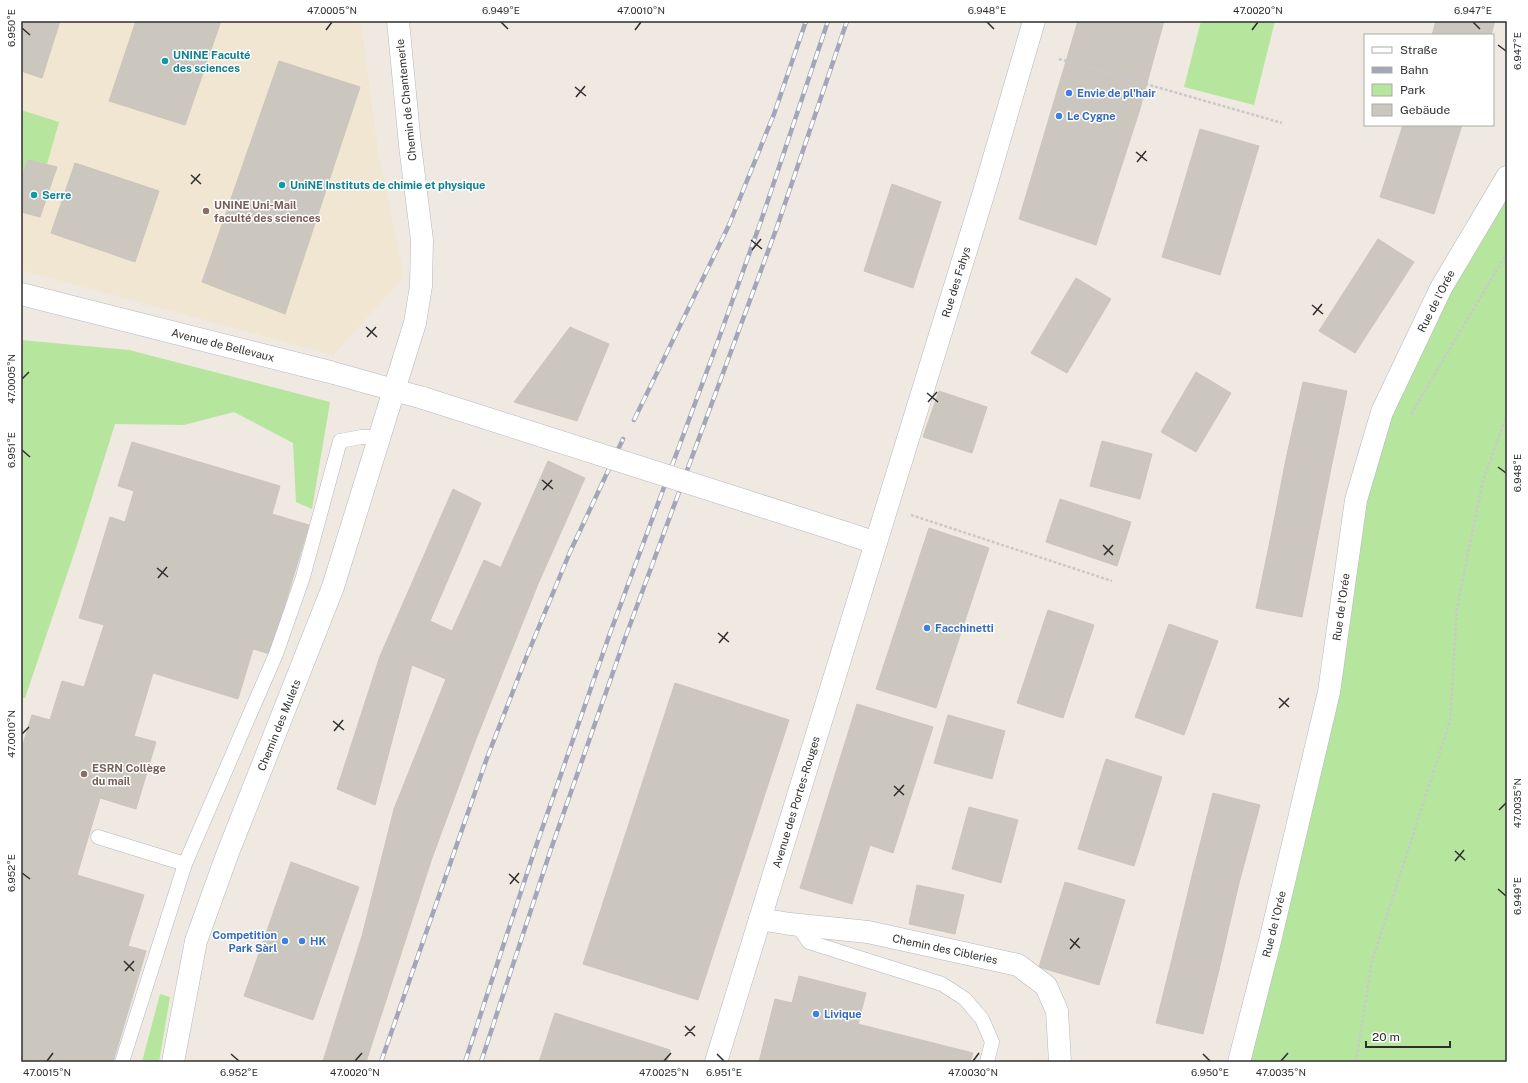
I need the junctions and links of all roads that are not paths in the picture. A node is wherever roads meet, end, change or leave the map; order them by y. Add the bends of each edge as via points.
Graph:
1 (398, 21) edge
2 (1034, 21) edge
3 (1507, 177) edge
4 (21, 294) edge
5 (394, 390) junction
6 (380, 437) junction
7 (876, 543) junction
8 (98, 837) dead end
9 (185, 864) junction
10 (760, 919) junction
11 (797, 925) junction
12 (122, 1062) edge
13 (173, 1062) edge
14 (716, 1062) edge
15 (987, 1062) edge
16 (1060, 1062) edge
17 (1239, 1062) edge

1 - 5 street, Chemin de Chantemerle via 422,240 421,286 415,323
2 - 7 street, Rue des Fahys
3 - 17 street, Rue de l'Orée via 1441,288 1382,412 1356,500 1329,692
4 - 5 street, Avenue de Bellevaux
5 - 6 street, Chemin des Mulets
5 - 7 street, Avenue de Bellevaux, bridge
6 - 9 lane via 340,441 303,577 276,654
6 - 13 street, Chemin des Mulets via 333,587 227,855 196,941
7 - 10 street, Avenue des Portes-Rouges
8 - 9 lane
9 - 12 lane
10 - 11 street, Chemin des Cibleries
10 - 14 street, Avenue des Portes-Rouges
11 - 15 lane via 809,942 942,984 964,999 982,1019 992,1042
11 - 16 street, Chemin des Cibleries via 868,932 1018,964 1046,986 1057,1011

